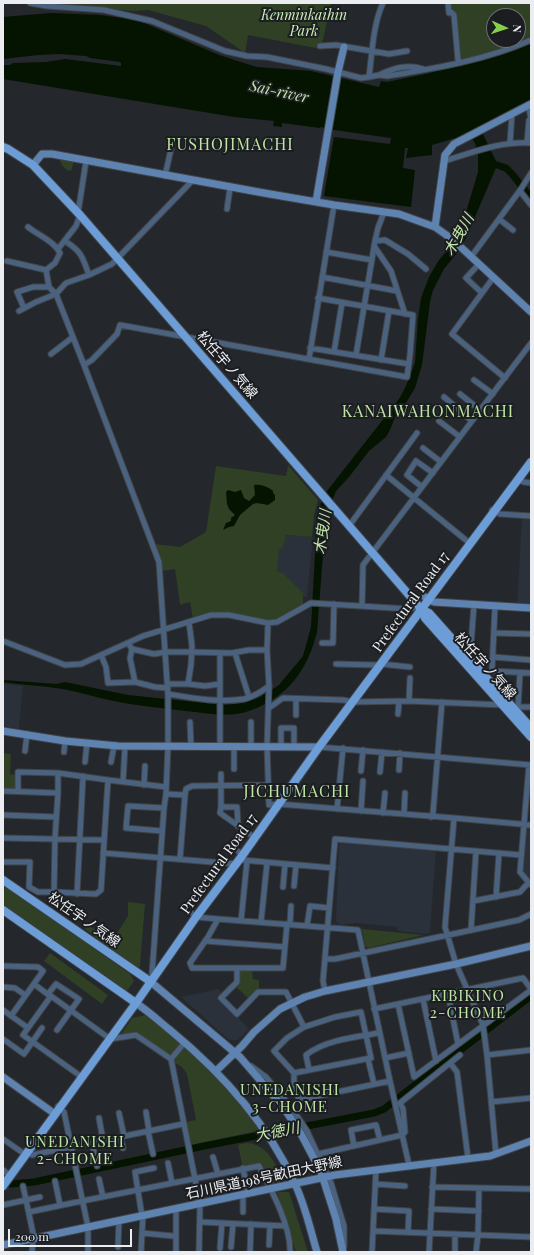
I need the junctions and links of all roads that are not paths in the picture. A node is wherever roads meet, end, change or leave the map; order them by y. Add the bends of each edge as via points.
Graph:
1 (30, 3) edge
2 (383, 3) edge
3 (448, 3) edge
4 (531, 40) edge
5 (320, 46) dead end
6 (344, 47) junction
7 (407, 51) dead end
8 (372, 52) junction
9 (460, 62) junction
10 (338, 74) junction
11 (369, 77) junction
12 (529, 105) edge
13 (512, 114) junction
14 (510, 143) junction
15 (529, 143) edge
16 (3, 147) edge
17 (170, 149) dead end
18 (86, 161) junction
19 (445, 161) junction
20 (33, 165) junction
21 (531, 173) edge
22 (165, 176) junction
23 (192, 181) junction
24 (230, 188) junction
25 (522, 188) junction
26 (316, 202) junction
27 (334, 205) junction
28 (531, 205) edge
29 (227, 209) dead end
30 (384, 212) junction
31 (79, 214) junction
32 (499, 219) junction
33 (435, 227) junction
34 (28, 228) dead end
35 (513, 230) dead end
36 (64, 241) junction
37 (375, 243) junction
38 (58, 249) junction
39 (326, 252) junction
40 (471, 257) junction
41 (117, 258) junction
42 (372, 260) junction
43 (7, 261) dead end
44 (478, 264) junction
45 (426, 269) dead end
46 (46, 270) junction
47 (89, 275) junction
48 (322, 277) junction
49 (494, 278) junction
50 (368, 285) junction
51 (49, 287) junction
52 (398, 291) junction
53 (482, 293) junction
54 (56, 294) junction
55 (318, 298) junction
56 (342, 303) junction
57 (365, 307) junction
58 (24, 308) junction
59 (19, 311) dead end
60 (389, 311) junction
61 (531, 312) edge
62 (405, 314) junction
63 (73, 337) junction
64 (185, 337) junction
65 (531, 343) edge
66 (310, 348) junction
67 (334, 352) junction
68 (51, 354) dead end
69 (356, 355) junction
70 (308, 359) junction
71 (381, 360) junction
72 (84, 364) junction
73 (409, 364) junction
74 (505, 378) junction
75 (474, 380) dead end
76 (460, 394) dead end
77 (493, 394) junction
78 (444, 397) dead end
79 (480, 410) junction
80 (439, 421) dead end
81 (472, 421) junction
82 (417, 433) dead end
83 (460, 437) junction
84 (423, 448) dead end
85 (531, 456) edge
86 (441, 462) junction
87 (531, 462) edge
88 (433, 473) junction
89 (386, 475) junction
90 (516, 479) junction
91 (531, 483) edge
92 (422, 486) junction
93 (414, 498) junction
94 (493, 510) junction
95 (531, 516) edge
96 (349, 526) junction
97 (467, 541) junction
98 (373, 553) junction
99 (427, 599) junction
100 (334, 604) junction
101 (474, 604) junction
102 (362, 606) junction
103 (495, 606) junction
104 (420, 608) junction
105 (531, 608) edge
106 (189, 622) junction
107 (268, 623) junction
108 (164, 629) junction
109 (494, 633) junction
110 (531, 634) edge
111 (3, 641) edge
112 (128, 642) junction
113 (322, 644) dead end
114 (132, 649) junction
115 (267, 650) junction
116 (166, 652) junction
117 (192, 652) junction
118 (220, 653) junction
119 (235, 653) junction
120 (101, 655) junction
121 (493, 657) junction
122 (531, 660) edge
123 (468, 661) junction
124 (336, 664) dead end
125 (378, 665) junction
126 (410, 666) dead end
127 (520, 673) junction
128 (531, 673) edge
129 (410, 678) dead end
130 (136, 682) junction
131 (188, 684) junction
132 (220, 684) junction
133 (167, 686) junction
134 (269, 686) junction
135 (168, 695) junction
136 (249, 697) junction
137 (296, 699) junction
138 (220, 700) junction
139 (351, 701) junction
140 (399, 701) junction
141 (408, 701) junction
142 (442, 702) junction
143 (503, 705) junction
144 (516, 707) junction
145 (531, 707) edge
146 (269, 708) junction
147 (398, 714) dead end
148 (296, 715) dead end
149 (190, 722) dead end
150 (251, 722) dead end
151 (531, 728) edge
152 (3, 730) edge
153 (27, 734) junction
154 (531, 737) edge
155 (66, 741) junction
156 (87, 743) junction
157 (114, 746) junction
158 (125, 746) junction
159 (168, 746) junction
160 (191, 746) junction
161 (220, 746) junction
162 (234, 746) junction
163 (252, 746) junction
164 (267, 746) junction
165 (282, 746) junction
166 (294, 746) junction
167 (317, 746) junction
168 (343, 748) junction
169 (363, 750) junction
170 (25, 751) dead end
171 (64, 752) dead end
172 (382, 752) junction
173 (400, 753) junction
174 (437, 756) junction
175 (85, 762) dead end
176 (111, 762) dead end
177 (530, 765) edge
178 (145, 766) dead end
179 (234, 770) dead end
180 (399, 770) dead end
181 (361, 771) dead end
182 (380, 772) dead end
183 (58, 773) junction
184 (221, 774) dead end
185 (83, 776) junction
186 (108, 780) junction
187 (123, 782) junction
188 (363, 782) dead end
189 (144, 785) junction
190 (220, 785) junction
191 (268, 785) junction
192 (166, 787) junction
193 (3, 791) edge
194 (18, 791) junction
195 (58, 792) junction
196 (385, 793) dead end
197 (405, 793) dead end
198 (166, 794) junction
199 (185, 795) junction
200 (276, 804) junction
201 (221, 807) junction
202 (164, 808) junction
203 (337, 809) junction
204 (361, 811) junction
205 (383, 813) junction
206 (404, 814) junction
207 (3, 815) edge
208 (56, 817) junction
209 (431, 817) junction
210 (454, 818) junction
211 (523, 824) junction
212 (531, 825) edge
213 (238, 826) junction
214 (162, 831) junction
215 (252, 835) junction
216 (3, 838) edge
217 (55, 838) junction
218 (79, 839) junction
219 (104, 840) junction
220 (451, 849) junction
221 (476, 851) junction
222 (103, 853) junction
223 (499, 853) junction
224 (521, 855) junction
225 (243, 856) junction
226 (160, 857) junction
227 (180, 859) junction
228 (3, 862) edge
229 (267, 863) junction
230 (233, 864) junction
231 (285, 864) junction
232 (296, 865) junction
233 (333, 868) junction
234 (3, 880) edge
235 (530, 883) edge
236 (294, 886) dead end
237 (283, 887) dead end
238 (54, 892) junction
239 (77, 894) junction
240 (496, 896) junction
241 (473, 901) junction
242 (291, 906) dead end
243 (330, 908) junction
244 (3, 910) edge
245 (531, 914) edge
246 (194, 916) junction
247 (218, 919) junction
248 (241, 921) junction
249 (261, 922) junction
250 (288, 924) junction
251 (307, 926) junction
252 (328, 927) junction
253 (471, 930) junction
254 (446, 935) junction
255 (205, 940) junction
256 (531, 946) edge
257 (285, 947) junction
258 (363, 952) junction
259 (325, 958) junction
260 (456, 964) junction
261 (3, 966) edge
262 (237, 968) junction
263 (150, 978) junction
264 (369, 982) junction
265 (34, 984) junction
266 (3, 987) edge
267 (468, 989) junction
268 (531, 989) edge
269 (325, 991) junction
270 (448, 994) junction
271 (25, 995) junction
272 (49, 995) junction
273 (423, 999) junction
274 (134, 1002) junction
275 (292, 1003) junction
276 (398, 1004) junction
277 (374, 1009) junction
278 (3, 1010) edge
279 (71, 1011) junction
280 (11, 1016) junction
281 (484, 1026) junction
282 (304, 1027) junction
283 (28, 1028) junction
284 (42, 1028) dead end
285 (57, 1030) dead end
286 (379, 1033) junction
287 (367, 1035) junction
288 (108, 1038) junction
289 (3, 1039) edge
290 (32, 1042) junction
291 (185, 1042) junction
292 (458, 1044) junction
293 (531, 1050) edge
294 (235, 1052) junction
295 (409, 1052) junction
296 (460, 1055) dead end
297 (486, 1055) junction
298 (385, 1058) junction
299 (171, 1059) junction
300 (368, 1059) junction
301 (436, 1061) junction
302 (450, 1063) junction
303 (247, 1064) junction
304 (309, 1070) junction
305 (216, 1071) junction
306 (294, 1073) junction
307 (79, 1075) junction
308 (3, 1077) edge
309 (390, 1082) junction
310 (374, 1084) junction
311 (531, 1098) edge
312 (299, 1100) junction
313 (491, 1102) junction
314 (291, 1107) junction
315 (56, 1110) junction
316 (146, 1112) dead end
317 (119, 1113) dead end
318 (99, 1118) dead end
319 (183, 1124) junction
320 (298, 1124) junction
321 (149, 1131) junction
322 (304, 1132) junction
323 (402, 1135) junction
324 (122, 1136) junction
325 (3, 1139) edge
326 (103, 1140) junction
327 (380, 1140) junction
328 (531, 1142) edge
329 (92, 1143) junction
330 (354, 1146) junction
331 (71, 1147) junction
332 (122, 1148) dead end
333 (25, 1152) junction
334 (153, 1154) dead end
335 (318, 1154) junction
336 (496, 1154) junction
337 (213, 1157) dead end
338 (468, 1158) junction
339 (434, 1162) junction
340 (168, 1163) dead end
341 (409, 1165) junction
342 (97, 1166) dead end
343 (154, 1168) dead end
344 (243, 1168) junction
345 (376, 1170) junction
346 (218, 1174) junction
347 (5, 1175) edge
348 (326, 1177) junction
349 (99, 1179) dead end
350 (194, 1179) junction
351 (55, 1181) dead end
352 (172, 1183) junction
353 (295, 1184) junction
354 (375, 1184) junction
355 (3, 1186) edge
356 (23, 1186) dead end
357 (405, 1186) dead end
358 (432, 1187) junction
359 (271, 1188) junction
360 (479, 1188) junction
361 (531, 1189) edge
362 (138, 1190) junction
363 (245, 1194) junction
364 (103, 1196) junction
365 (40, 1197) dead end
366 (26, 1200) junction
367 (82, 1200) junction
368 (200, 1204) junction
369 (3, 1205) edge
370 (60, 1205) junction
371 (176, 1209) junction
372 (374, 1209) junction
373 (431, 1209) junction
374 (479, 1211) junction
375 (29, 1212) junction
376 (243, 1212) dead end
377 (142, 1215) junction
378 (119, 1220) junction
379 (200, 1222) junction
380 (222, 1223) junction
381 (233, 1224) junction
382 (251, 1224) junction
383 (270, 1225) junction
384 (286, 1226) junction
385 (88, 1227) junction
386 (373, 1231) junction
387 (408, 1232) junction
388 (430, 1232) junction
389 (142, 1233) junction
390 (456, 1234) junction
391 (478, 1235) junction
392 (173, 1236) dead end
393 (531, 1237) edge
394 (34, 1238) junction
395 (3, 1245) edge
396 (269, 1245) dead end
397 (118, 1248) dead end
398 (220, 1248) dead end
399 (231, 1248) dead end
400 (32, 1252) edge
401 (88, 1252) edge
402 (141, 1252) edge
403 (176, 1252) edge
404 (200, 1252) edge
405 (250, 1252) edge
406 (290, 1252) edge
407 (316, 1252) edge
408 (344, 1252) edge
409 (372, 1252) edge
410 (429, 1252) edge
411 (455, 1252) edge
412 (476, 1252) edge

1 - 10 street via 104,10 152,20 224,51
2 - 8 street
3 - 9 street via 449,13 452,12 454,15
4 - 9 street
5 - 6 street
6 - 8 street
6 - 10 street
7 - 8 street via 389,54
8 - 11 street
9 - 11 street via 388,76
10 - 11 street
10 - 26 street
12 - 13 street
12 - 15 street
13 - 14 street
13 - 19 street via 454,144 445,155
14 - 15 street
14 - 19 street
16 - 20 main road, 松任宇ノ気線
17 - 22 street
18 - 20 street via 42,154
18 - 22 street
18 - 31 street
19 - 33 street
20 - 31 main road, 松任宇ノ気線
21 - 25 street
22 - 23 street
23 - 24 street
23 - 41 street
24 - 26 street
24 - 29 street
25 - 28 street
25 - 32 street
26 - 27 street
27 - 30 street
27 - 39 street
30 - 33 street via 399,214
30 - 37 street
31 - 36 street via 76,226
31 - 41 main road, 松任宇ノ気線
32 - 35 street
32 - 40 street
33 - 40 street
34 - 38 street
36 - 38 street
36 - 47 street via 81,254
37 - 42 street
37 - 45 street via 385,240
37 - 52 street via 391,271
38 - 46 street via 60,253 55,263
39 - 42 street
39 - 48 street
40 - 44 street
41 - 47 street via 112,264
41 - 64 main road, 松任宇ノ気線
42 - 50 street
43 - 46 street
44 - 49 street
44 - 53 street via 466,278
46 - 51 street
47 - 54 street via 66,283
48 - 50 street
48 - 55 street
49 - 53 street
49 - 61 street
50 - 52 street
50 - 57 street
51 - 54 street
51 - 58 street via 33,287 17,292
52 - 62 street
53 - 74 street via 452,334
54 - 58 street
54 - 63 street
55 - 56 street
55 - 66 street
56 - 57 street
56 - 67 street
57 - 60 street
57 - 69 street
58 - 59 street
60 - 62 street
60 - 71 street
62 - 73 street via 413,315
63 - 68 street
63 - 72 street
64 - 70 street
64 - 72 street via 120,325 117,334 92,360
64 - 96 main road, 松任宇ノ気線
65 - 74 street
66 - 67 street
66 - 70 street
67 - 69 street
69 - 71 street
70 - 73 street via 406,377
71 - 73 street
72 - 108 street via 159,562
74 - 77 street
75 - 77 street
76 - 79 street
77 - 79 street
78 - 81 street
79 - 81 street
80 - 83 street
81 - 83 street
82 - 89 street
83 - 86 street
84 - 86 street
85 - 90 main road, Prefectural Road 17
86 - 88 street
87 - 90 main road, Prefectural Road 17
88 - 92 street
88 - 92 street via 416,461 407,475
89 - 93 street
89 - 96 street
90 - 91 street
90 - 94 main road, Prefectural Road 17
92 - 93 street
93 - 97 street
93 - 98 street
94 - 95 street via 500,514
94 - 97 main road, Prefectural Road 17
94 - 99 main road, Prefectural Road 17
96 - 98 main road, 松任宇ノ気線
97 - 99 main road, Prefectural Road 17
98 - 102 street via 363,565
98 - 104 main road, 松任宇ノ気線
99 - 101 street
99 - 104 main road, Prefectural Road 17
100 - 102 street
100 - 107 street via 311,603 277,622
100 - 113 street via 333,643
101 - 103 street
101 - 123 street
102 - 104 street
103 - 105 street
103 - 109 street
104 - 123 main road, 松任宇ノ気線 via 429,613
104 - 125 main road, Prefectural Road 17
106 - 107 street via 211,615 229,615
106 - 108 street
106 - 117 street
107 - 115 street
108 - 112 street
108 - 116 street
109 - 110 street
109 - 121 street
111 - 120 street via 65,665 81,664
112 - 114 street
112 - 120 street
114 - 116 street via 154,654
114 - 130 street via 130,658
115 - 119 street
115 - 134 street
116 - 117 street
116 - 133 street
117 - 118 street
117 - 131 street
118 - 119 street
118 - 132 street
119 - 136 street
120 - 130 street via 108,683
121 - 122 street
121 - 127 street via 492,671
123 - 143 main road, 松任宇ノ気線
123 - 144 main road, 松任宇ノ気線
124 - 125 street
125 - 126 street
125 - 139 main road, Prefectural Road 17
127 - 128 street
127 - 144 street
129 - 141 street
130 - 133 street via 155,687
131 - 132 street
131 - 133 street
132 - 138 street
133 - 135 street
134 - 136 street
134 - 146 street
135 - 138 street
135 - 159 street
136 - 138 street
137 - 139 street
137 - 146 street via 283,698
137 - 148 street
138 - 161 street
139 - 140 street
139 - 167 main road, Prefectural Road 17
140 - 141 street
140 - 147 street
141 - 142 street
142 - 143 street
142 - 174 street
143 - 144 street
143 - 154 main road, 松任宇ノ気線
144 - 145 street
144 - 151 main road, 松任宇ノ気線
146 - 164 street
149 - 160 street
150 - 163 street
152 - 153 street
153 - 155 street
153 - 170 street
155 - 156 street
155 - 171 street
156 - 157 street
156 - 175 street
157 - 158 street
157 - 176 street
158 - 159 street
158 - 187 street
159 - 160 street
159 - 192 street
160 - 161 street
161 - 162 street
162 - 163 street
162 - 179 street
163 - 164 street
164 - 165 street
164 - 191 street
165 - 166 street
165 - 166 street via 281,728 294,728
166 - 167 street
167 - 168 street
167 - 200 main road, Prefectural Road 17
168 - 169 street
168 - 203 street
169 - 172 street
169 - 181 street
172 - 173 street
172 - 182 street
173 - 174 street
173 - 180 street
174 - 177 street
174 - 209 street
177 - 211 street
178 - 189 street
183 - 185 street
183 - 194 street via 18,772
183 - 195 street
184 - 190 street
185 - 186 street
185 - 218 street
186 - 187 street
186 - 219 street
187 - 189 street
188 - 204 street
189 - 192 street
190 - 191 street
190 - 199 street via 192,786 186,789
190 - 201 street
191 - 200 street via 268,805
192 - 198 street
193 - 194 street
194 - 195 street
195 - 208 street
196 - 205 street
197 - 206 street
198 - 199 street
198 - 202 street
199 - 227 street
200 - 203 street
200 - 215 main road, Prefectural Road 17
200 - 225 main road, Prefectural Road 17
201 - 213 street via 220,813
201 - 213 street via 237,807
202 - 214 street
202 - 214 street via 128,806 126,828
203 - 204 street
204 - 205 street
205 - 206 street
206 - 209 street
207 - 208 street
208 - 217 street
209 - 210 street
210 - 211 street
210 - 220 street
211 - 212 street
211 - 224 street
213 - 215 street
214 - 226 street
215 - 225 main road, Prefectural Road 17
216 - 217 street
217 - 218 street
217 - 238 street
218 - 219 street
218 - 239 street
219 - 222 street
220 - 221 street
220 - 233 street via 335,839
220 - 254 street
221 - 223 street
221 - 241 street
222 - 226 street
222 - 239 street via 101,890 96,894
223 - 224 street
223 - 240 street
224 - 235 street via 520,872
225 - 229 street
225 - 230 main road, Prefectural Road 17
225 - 248 street
226 - 227 street
226 - 263 street
227 - 230 street
228 - 238 street via 30,862 29,887 38,892
229 - 231 street
229 - 249 street
230 - 246 main road, Prefectural Road 17
231 - 232 street
231 - 237 street
232 - 233 street
232 - 236 street
233 - 243 street
234 - 263 main road, 松任宇ノ気線
235 - 240 street via 520,892
238 - 239 street
240 - 241 street
241 - 253 street
242 - 250 street
243 - 251 street via 310,906
243 - 252 street
244 - 274 main road
245 - 253 street via 519,920
246 - 247 street
246 - 263 main road, Prefectural Road 17
247 - 248 street
247 - 255 street
248 - 249 street
249 - 250 street
250 - 251 street
250 - 257 street
251 - 252 street
252 - 258 street via 358,930
252 - 259 street
253 - 254 street
254 - 258 street
254 - 260 street
255 - 257 street
255 - 262 street via 190,963 192,968
256 - 260 street
257 - 262 street via 283,968
258 - 259 street via 335,959
258 - 264 street
259 - 269 street
260 - 264 street
260 - 267 street
261 - 265 street via 38,967 43,971
262 - 275 street via 237,982 221,998 237,1014 258,992 286,992
263 - 274 main road, Prefectural Road 17
263 - 294 street
264 - 269 street
264 - 277 street
265 - 271 street
265 - 272 street
266 - 271 street via 15,988
267 - 268 street via 523,978
267 - 270 street
267 - 281 street
268 - 281 street
269 - 275 street
270 - 273 street
270 - 292 street
271 - 280 street
272 - 279 street
272 - 279 street via 56,984 79,999
272 - 283 street
273 - 276 street
273 - 301 street
274 - 288 main road, Prefectural Road 17
274 - 291 street
275 - 282 street
275 - 294 street via 280,1009
276 - 277 street
276 - 295 street
277 - 286 street
278 - 280 street
279 - 285 street
279 - 288 street
280 - 283 street
281 - 292 street
281 - 297 street
282 - 287 street via 361,1012
282 - 306 street via 287,1038 274,1051
283 - 290 street via 23,1035
284 - 290 street
286 - 287 street
286 - 298 street
287 - 300 street via 371,1058
287 - 304 street via 334,1042 311,1051 306,1055
288 - 299 street via 136,1035
288 - 307 main road, Prefectural Road 17
288 - 315 main road, Prefectural Road 17
289 - 290 street via 24,1054
290 - 307 street
291 - 299 street
291 - 305 street
292 - 301 street
293 - 297 street
294 - 303 street
294 - 305 street
295 - 298 street
295 - 301 street via 414,1077
296 - 302 street
297 - 313 street
298 - 309 street
299 - 319 street
300 - 304 street
300 - 310 street
302 - 323 street via 400,1103 405,1132
302 - 338 street via 457,1072
303 - 314 street via 266,1077
303 - 320 street
304 - 306 street
305 - 353 street via 241,1098 264,1129
306 - 312 street
307 - 315 main road, Prefectural Road 17
308 - 315 street
309 - 310 street
309 - 323 street
310 - 312 street
311 - 313 street
312 - 314 street
313 - 336 street
314 - 320 street
315 - 331 street via 64,1112
315 - 333 main road, Prefectural Road 17
316 - 321 street
317 - 324 street
318 - 326 street
319 - 321 street
319 - 350 street
320 - 322 street
321 - 324 street
321 - 334 street
322 - 335 street
322 - 348 street
323 - 327 street
323 - 341 street
324 - 326 street
324 - 332 street
325 - 333 street
326 - 329 street
327 - 330 street
327 - 330 street via 376,1125 351,1130
328 - 336 street, 石川県道198号畝田大野線
329 - 331 street
329 - 342 street
330 - 335 street
331 - 333 street via 32,1155
331 - 367 street
333 - 347 main road, Prefectural Road 17
333 - 355 main road, Prefectural Road 17
335 - 348 street
336 - 338 street, 石川県道198号畝田大野線
337 - 346 street
338 - 339 street, 石川県道198号畝田大野線
339 - 341 street, 石川県道198号畝田大野線
339 - 358 street
340 - 352 street
341 - 345 street, 石川県道198号畝田大野線
343 - 362 street via 135,1172
344 - 346 street
344 - 359 street via 259,1166
344 - 363 street
345 - 348 street, 石川県道198号畝田大野線
345 - 354 street
346 - 350 street
348 - 353 street, 石川県道198号畝田大野線
348 - 408 street
349 - 364 street
350 - 352 street
350 - 368 street
351 - 370 street
352 - 362 street
353 - 359 street, 石川県道198号畝田大野線
353 - 407 street
354 - 357 street
354 - 372 street
356 - 366 street
358 - 360 street
358 - 373 street
359 - 363 street, 石川県道198号畝田大野線
359 - 384 street
360 - 361 street
360 - 374 street
362 - 364 street
362 - 377 street
363 - 368 street, 石川県道198号畝田大野線
363 - 376 street
364 - 367 street
365 - 366 street
366 - 369 street
366 - 375 street
367 - 370 street
367 - 385 street
368 - 371 street, 石川県道198号畝田大野線
368 - 379 street
370 - 375 street
371 - 377 street, 石川県道198号畝田大野線
371 - 403 street
372 - 386 street
372 - 387 street via 409,1211
373 - 374 street
373 - 388 street
374 - 391 street
375 - 394 street
377 - 378 street, 石川県道198号畝田大野線
377 - 389 street
378 - 385 street, 石川県道198号畝田大野線
378 - 397 street
379 - 380 street
379 - 404 street
380 - 381 street
380 - 398 street
381 - 382 street
381 - 399 street
382 - 383 street
382 - 405 street
383 - 384 street
383 - 396 street
384 - 406 street
385 - 394 street, 石川県道198号畝田大野線
385 - 401 street
386 - 387 street
386 - 409 street
387 - 388 street
388 - 390 street
388 - 410 street
389 - 392 street
389 - 402 street
390 - 391 street
390 - 411 street
391 - 393 street
391 - 412 street
394 - 395 street, 石川県道198号畝田大野線
394 - 400 street

